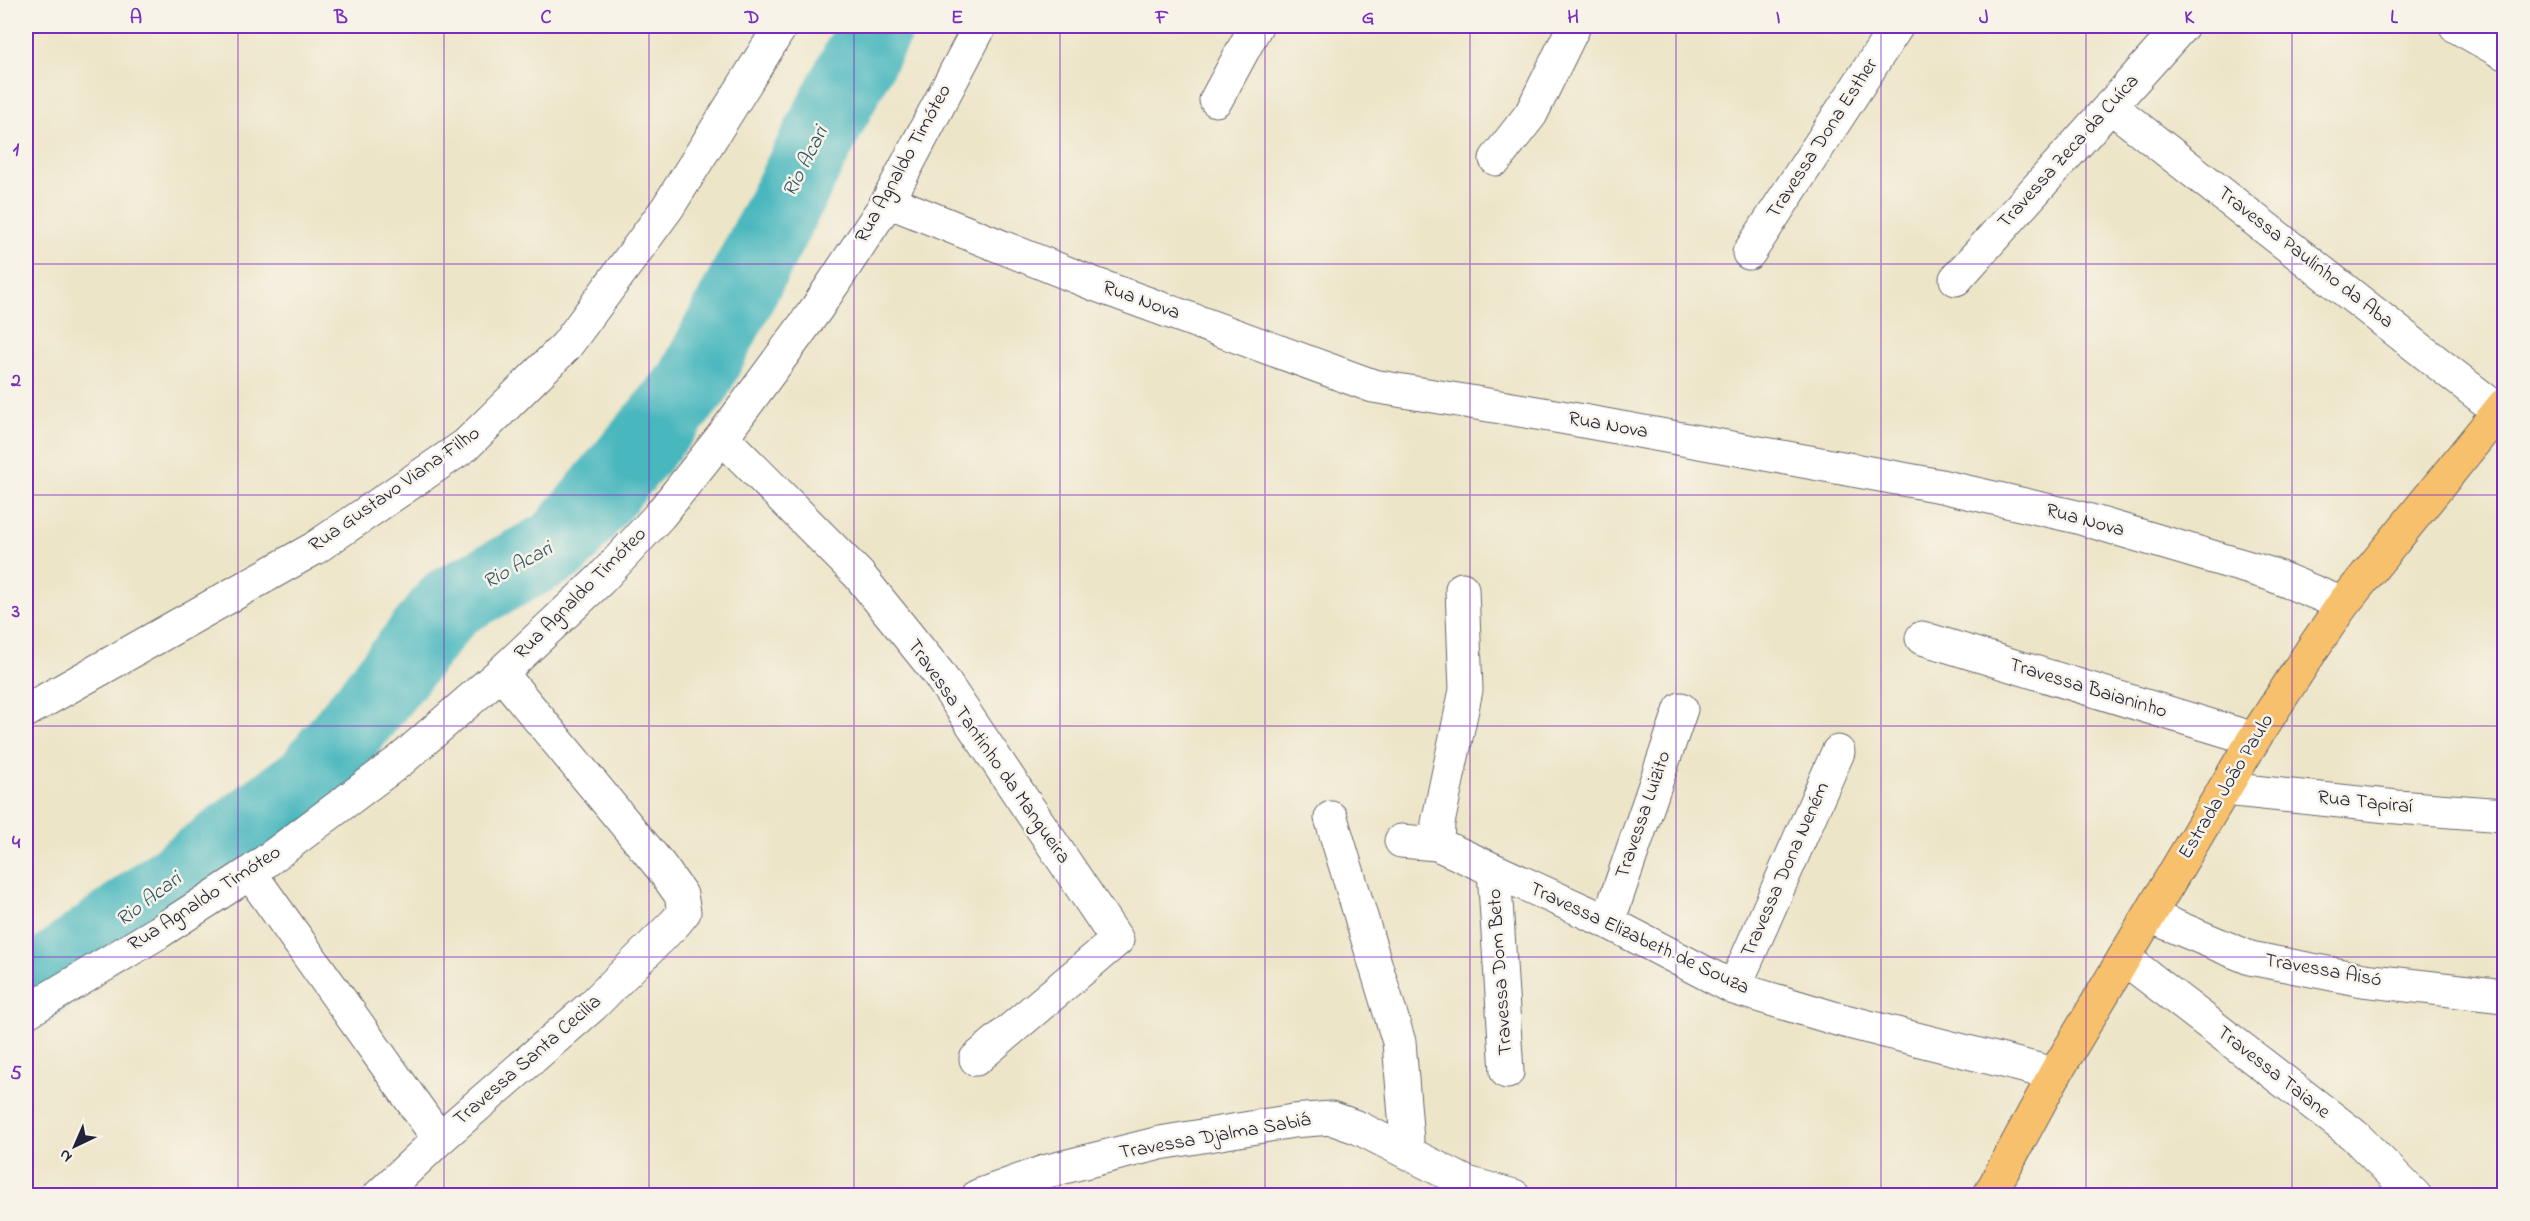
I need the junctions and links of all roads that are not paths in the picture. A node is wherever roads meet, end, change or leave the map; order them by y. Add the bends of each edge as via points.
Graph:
1 (781, 26) edge
2 (980, 26) edge
3 (1256, 26) edge
4 (1574, 26) edge
5 (1897, 26) edge
6 (2181, 26) edge
7 (2456, 26) edge
8 (2505, 53) edge
9 (1216, 100) dead end
10 (2110, 106) junction
11 (1496, 159) dead end
12 (888, 201) junction
13 (1749, 254) dead end
14 (1956, 279) dead end
15 (2502, 408) edge
16 (722, 437) junction
17 (1462, 589) dead end
18 (2343, 604) junction
19 (1922, 638) dead end
20 (501, 673) junction
21 (1681, 708) dead end
22 (26, 711) edge
23 (2254, 740) junction
24 (1838, 752) dead end
25 (2225, 789) junction
26 (2505, 815) edge
27 (1331, 818) dead end
28 (1401, 841) dead end
29 (1437, 844) junction
30 (1494, 871) junction
31 (250, 873) junction
32 (2150, 916) junction
33 (1608, 922) junction
34 (2124, 958) junction
35 (1734, 987) junction
36 (2505, 996) edge
37 (26, 1012) edge
38 (976, 1059) dead end
39 (1507, 1072) dead end
40 (2055, 1074) junction
41 (439, 1139) junction
42 (1408, 1153) junction
43 (379, 1196) edge
44 (978, 1196) edge
45 (1514, 1196) edge
46 (1989, 1196) edge
47 (2415, 1196) edge

1 - 22 street, Rua Gustavo Viana Filho via 668,207 566,346 466,445 315,548
2 - 12 street, Rua Agnaldo Timóteo
3 - 9 street
4 - 11 street via 1531,114
5 - 13 street, Travessa Dona Esther
6 - 10 street, Travessa Zeca da Cuíca
7 - 8 street
10 - 14 street, Travessa Zeca da Cuíca
10 - 15 street, Travessa Paulinho da Aba
12 - 16 street, Rua Agnaldo Timóteo via 817,308
12 - 18 street, Rua Nova via 1094,284 1373,386 1941,486 2077,517 2270,574
15 - 18 main road, Estrada João Paulo
16 - 20 street, Rua Agnaldo Timóteo via 660,515 601,579
16 - 38 street, Travessa Tantinho da Mangueira via 859,576 938,673 1117,940
17 - 29 street via 1467,690 1438,823
18 - 23 main road, Estrada João Paulo
19 - 23 street, Travessa Baianinho
20 - 31 street, Rua Agnaldo Timóteo via 401,760
20 - 41 street, Travessa Santa Cecilia via 681,894 684,912 593,1005
21 - 33 street, Travessa Luizito
23 - 25 main road, Estrada João Paulo
24 - 35 street, Travessa Dona Neném
25 - 26 street, Rua Tapiraí
25 - 32 main road, Estrada João Paulo
27 - 42 street via 1399,1042
28 - 29 street, Travessa Elizabeth de Souza
29 - 30 street, Travessa Elizabeth de Souza
30 - 33 street, Travessa Elizabeth de Souza
30 - 39 street, Travessa Dom Beto
31 - 37 street, Rua Agnaldo Timóteo
31 - 41 street
32 - 34 main road, Estrada João Paulo
32 - 36 street, Travessa Aisó via 2260,960 2363,980
33 - 35 street, Travessa Elizabeth de Souza
34 - 40 main road, Estrada João Paulo
34 - 47 street, Travessa Taiane via 2354,1135
35 - 40 street, Travessa Elizabeth de Souza via 1837,1019
40 - 46 main road, Estrada João Paulo
41 - 43 street, Travessa Santa Cecilia
42 - 44 street, Travessa Djalma Sabiá via 1330,1118 1293,1121 1160,1143 1044,1172
42 - 45 street, Travessa Djalma Sabiá via 1467,1183

